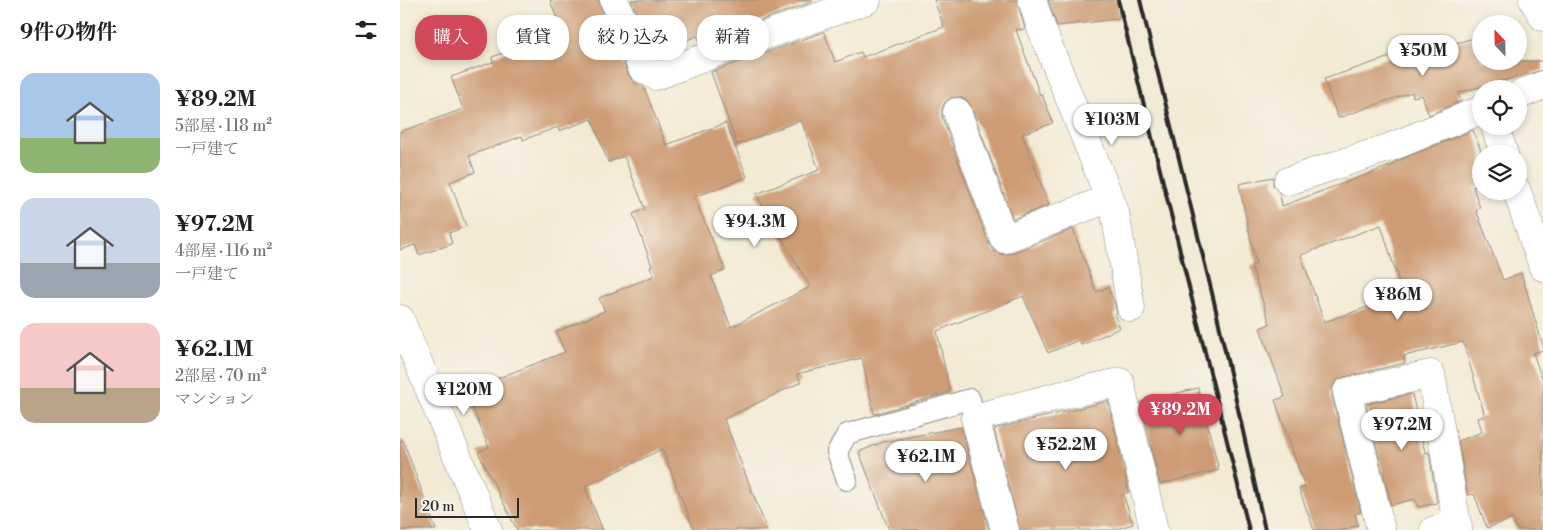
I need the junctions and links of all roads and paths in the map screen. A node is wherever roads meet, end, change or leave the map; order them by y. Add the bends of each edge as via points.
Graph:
1 (614, 0) edge
2 (868, 0) edge
3 (1032, 0) edge
4 (1533, 0) edge
5 (1543, 17) edge
6 (1543, 85) edge
7 (1527, 92) edge
8 (957, 112) dead end
9 (1472, 114) edge
10 (1288, 181) dead end
11 (1110, 198) junction
12 (1520, 200) edge
13 (1543, 267) edge
14 (1131, 308) dead end
15 (400, 319) edge
16 (975, 418) junction
17 (847, 480) dead end
18 (1450, 529) edge
19 (488, 530) edge
20 (1005, 530) edge
21 (1154, 530) edge
22 (1381, 530) edge

1 - 2 street via 642,68 656,76
3 - 11 street
4 - 5 street
6 - 7 street
8 - 11 street via 1004,239
9 - 10 street via 1391,147
11 - 14 street
12 - 13 street
15 - 19 street
16 - 17 lane via 970,399 847,434 837,452
16 - 20 street
16 - 21 street via 1120,382
18 - 22 street via 1431,374 1347,392

